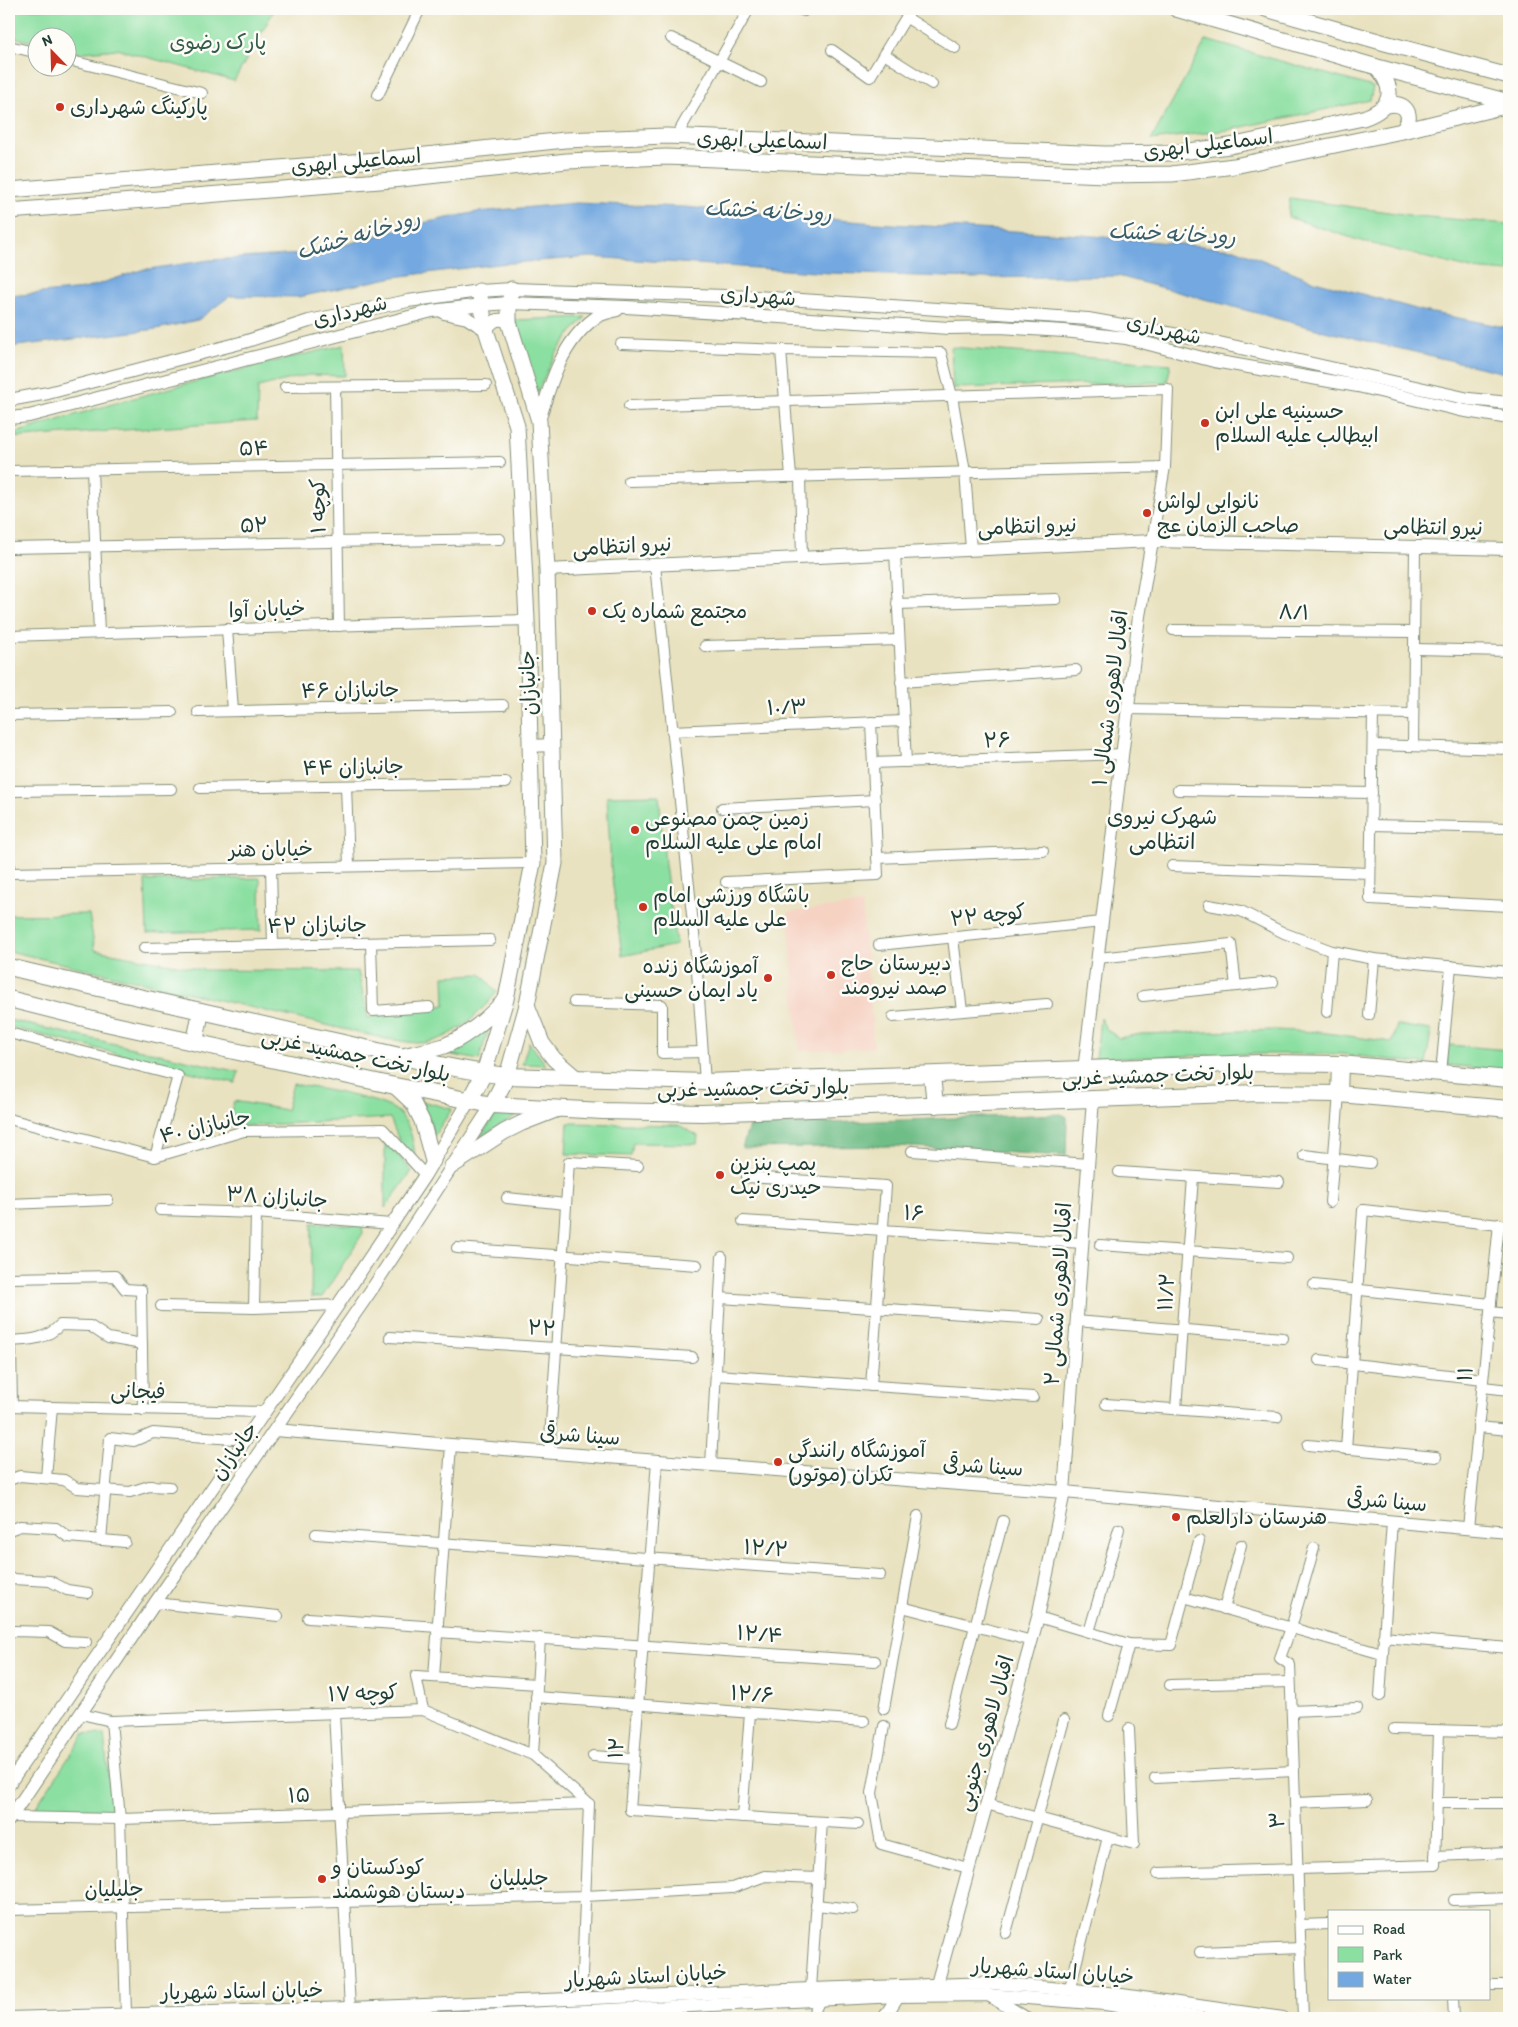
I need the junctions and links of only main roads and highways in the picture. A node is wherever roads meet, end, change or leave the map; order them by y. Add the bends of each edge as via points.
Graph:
1 (1176, 9) edge
2 (1266, 9) edge
3 (1377, 67) junction
4 (1509, 76) edge
5 (1509, 104) edge
6 (1385, 106) junction
7 (1402, 131) junction
8 (389, 159) junction
9 (392, 180) junction
10 (9, 190) edge
11 (9, 211) edge
12 (511, 296) road end
13 (480, 298) road end
14 (9, 967) edge
15 (9, 999) edge
16 (506, 999) junction
17 (527, 1005) junction
18 (201, 1010) junction
19 (195, 1042) junction
20 (403, 1056) junction
21 (1340, 1064) junction
22 (484, 1074) junction
23 (932, 1075) junction
24 (507, 1076) junction
25 (576, 1078) junction
26 (1509, 1079) edge
27 (395, 1086) junction
28 (1339, 1094) junction
29 (469, 1101) junction
30 (492, 1105) junction
31 (935, 1105) junction
32 (558, 1109) junction
33 (1509, 1109) edge
34 (433, 1161) road end
35 (452, 1166) road end

1 - 3 main road
2 - 4 main road
3 - 5 main road
3 - 6 main road via 1387,78 1390,92
5 - 7 main road, اسماعیلی ابهری
6 - 7 main road via 1393,103 1407,110 1408,125
6 - 8 main road, اسماعیلی ابهری via 1363,118 1230,146 1171,153 1105,154 618,137
7 - 9 main road, اسماعیلی ابهری via 1234,166 1172,174 1105,175 666,157 567,161
8 - 9 main road
8 - 10 main road, اسماعیلی ابهری
9 - 11 main road, اسماعیلی ابهری
12 - 17 main road, جانبازان via 509,322 539,421 547,570 555,863
13 - 16 main road, جانبازان via 486,330 517,426 527,620 533,863
14 - 18 main road, بلوار تخت جمشید غربی
15 - 19 main road, بلوار تخت جمشید غربی
16 - 20 main road via 489,1017 445,1046
16 - 22 main road, جانبازان
17 - 24 main road, جانبازان
17 - 25 main road via 542,1043 554,1059
18 - 19 main road
18 - 20 main road, بلوار تخت جمشید غربی
19 - 27 main road, بلوار تخت جمشید غربی
20 - 22 main road, بلوار تخت جمشید غربی
21 - 23 main road, بلوار تخت جمشید غربی via 1261,1063
21 - 26 main road, بلوار تخت جمشید غربی
21 - 28 main road
22 - 24 main road, بلوار تخت جمشید غربی
22 - 29 main road
23 - 25 main road, بلوار تخت جمشید غربی via 704,1082
23 - 31 main road
24 - 25 main road, بلوار تخت جمشید غربی
24 - 30 main road
27 - 29 main road, بلوار تخت جمشید غربی
27 - 34 main road via 413,1103
28 - 31 main road, بلوار تخت جمشید غربی via 1259,1093
28 - 33 main road, بلوار تخت جمشید غربی
29 - 30 main road, بلوار تخت جمشید غربی
30 - 32 main road, بلوار تخت جمشید غربی
31 - 32 main road, بلوار تخت جمشید غربی via 702,1113
32 - 35 main road via 504,1132

